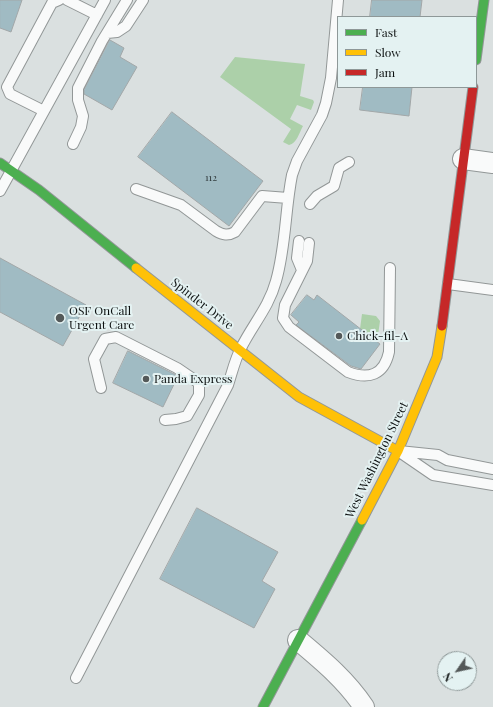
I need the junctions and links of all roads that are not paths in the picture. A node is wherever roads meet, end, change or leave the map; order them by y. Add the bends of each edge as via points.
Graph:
1 (59, 0) edge
2 (67, 0) edge
3 (105, 0) edge
4 (127, 0) edge
5 (143, 0) edge
6 (338, 0) edge
7 (484, 0) edge
8 (97, 15) junction
9 (107, 33) junction
10 (477, 52) edge
11 (4, 86) edge
12 (473, 88) edge
13 (44, 111) junction
14 (73, 144) dead end
15 (463, 159) junction
16 (349, 162) dead end
17 (0, 163) edge
18 (493, 163) edge
19 (11, 170) junction
20 (136, 189) dead end
21 (0, 192) edge
22 (288, 198) junction
23 (310, 204) dead end
24 (304, 242) dead end
25 (390, 268) dead end
26 (448, 284) junction
27 (493, 290) edge
28 (240, 349) junction
29 (101, 388) dead end
30 (165, 420) dead end
31 (398, 451) junction
32 (493, 469) edge
33 (493, 485) edge
34 (298, 640) junction
35 (76, 678) dead end
36 (263, 707) edge
37 (364, 707) edge

1 - 11 lane via 52,3
2 - 8 lane
3 - 8 lane
4 - 9 lane
5 - 9 lane via 126,26 117,32
6 - 22 lane via 331,78 326,103 297,161
7 - 10 street
8 - 13 lane
9 - 14 lane via 78,88 78,100 83,116
11 - 13 lane via 10,94
12 - 15 street, West Washington Street
13 - 19 lane
15 - 18 street
15 - 26 street, West Washington Street
16 - 23 lane via 339,168 334,186 316,196
17 - 19 street, Spinder Drive
19 - 21 lane
19 - 28 street, Spinder Drive
20 - 22 lane via 181,205 222,235 235,232 262,196
22 - 28 lane via 283,247 276,281 260,317
24 - 25 lane via 297,258 302,270 284,305 283,318 289,327 348,372 361,376 374,374 388,358
26 - 27 lane
26 - 31 street, West Washington Street via 437,357
28 - 31 street, Spinder Drive via 300,397
28 - 35 lane via 228,385
29 - 30 lane via 94,359 105,338 116,337 177,368 199,383 199,394 187,416
31 - 32 lane via 438,456
31 - 33 lane via 433,475
31 - 34 street, West Washington Street
34 - 36 street, West Washington Street
34 - 37 street via 327,664 353,691

